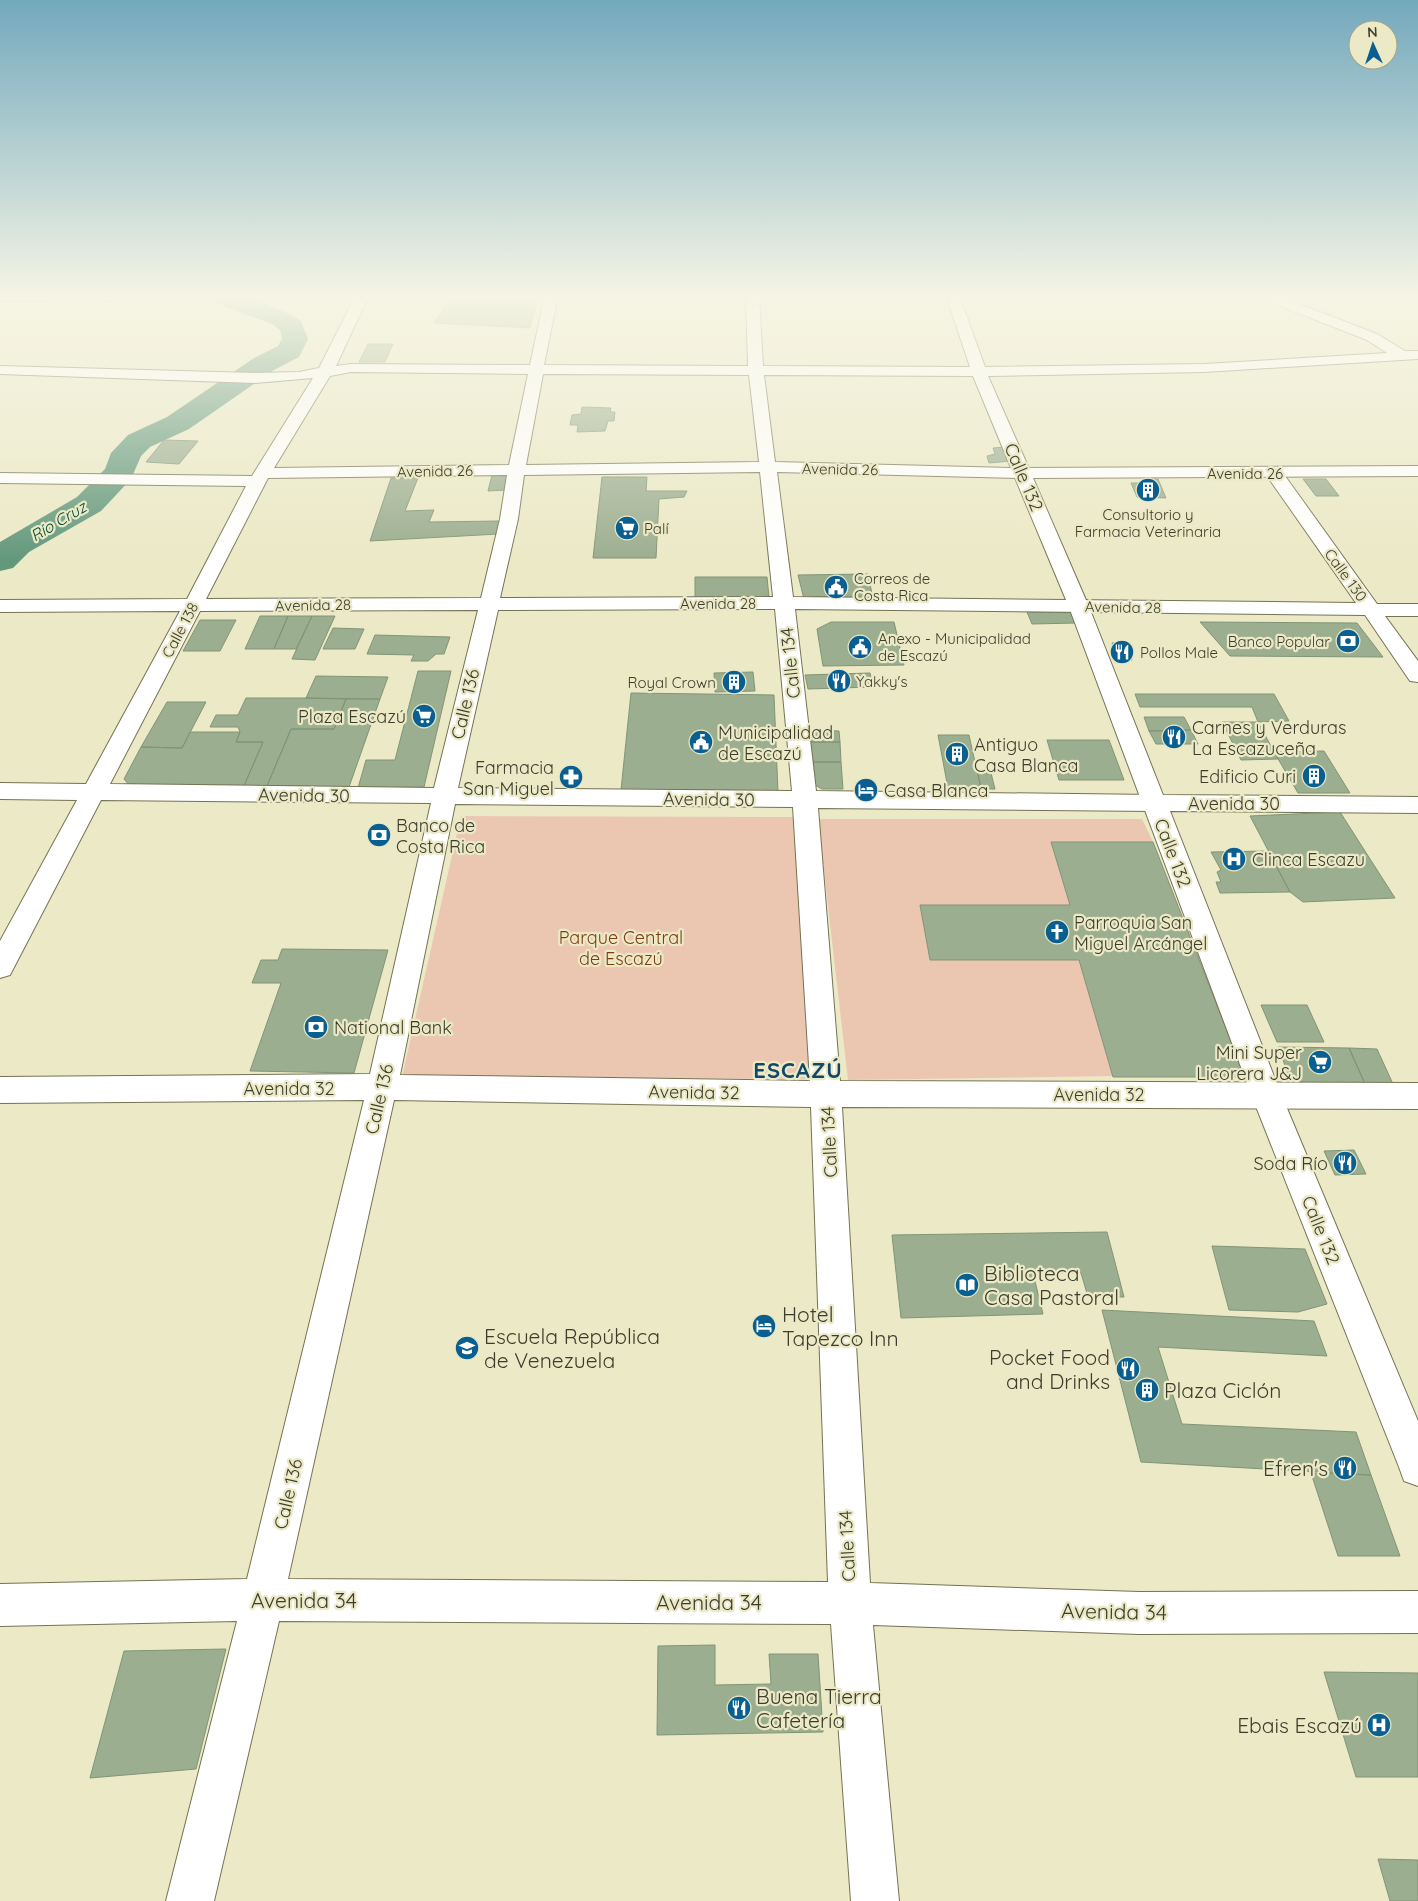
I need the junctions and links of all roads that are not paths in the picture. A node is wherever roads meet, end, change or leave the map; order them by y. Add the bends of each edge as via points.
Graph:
1 (316, 384) edge
2 (534, 384) edge
3 (757, 384) edge
4 (984, 384) edge
5 (767, 467) junction
6 (516, 470) junction
7 (1418, 471) edge
8 (1022, 473) junction
9 (1274, 473) junction
10 (260, 477) junction
11 (0, 478) edge
12 (488, 604) junction
13 (784, 604) junction
14 (9, 606) edge
15 (193, 606) junction
16 (1079, 607) junction
17 (1371, 610) junction
18 (1418, 610) edge
19 (1418, 676) edge
20 (0, 791) edge
21 (93, 792) junction
22 (444, 797) junction
23 (805, 799) junction
24 (1154, 803) junction
25 (1418, 805) edge
26 (0, 968) edge
27 (382, 1087) junction
28 (0, 1090) edge
29 (826, 1094) junction
30 (1266, 1094) junction
31 (1418, 1096) edge
32 (1418, 1467) edge
33 (263, 1600) junction
34 (850, 1602) junction
35 (0, 1605) edge
36 (1418, 1612) edge
37 (190, 1901) edge
38 (875, 1901) edge

1 - 10 street, Calle 138
2 - 6 street, Calle 136
3 - 5 street, Calle 134
4 - 8 street, Calle 132
5 - 6 street, Avenida 26
5 - 8 street, Avenida 26
5 - 13 street, Calle 134
6 - 10 street, Avenida 26
6 - 12 street, Calle 136 via 509,519
7 - 9 street, Avenida 26
8 - 9 street, Avenida 26
8 - 16 street, Calle 132
9 - 17 street, Calle 130
10 - 11 street, Avenida 26 via 126,481
10 - 15 street, Calle 138
12 - 13 street, Avenida 28
12 - 15 street, Avenida 28
12 - 22 street, Calle 136
13 - 16 street, Avenida 28
13 - 23 street, Calle 134
14 - 15 street, Avenida 28
15 - 21 street, Calle 138
16 - 17 street, Avenida 28
16 - 24 street, Calle 132
17 - 18 street, Avenida 28
17 - 19 street, Calle 130
20 - 21 street, Avenida 30
21 - 22 street, Avenida 30
21 - 26 street, Calle 138
22 - 23 street, Avenida 30
22 - 27 street, Calle 136
23 - 24 street, Avenida 30
23 - 29 street, Calle 134
24 - 25 street, Avenida 30
24 - 30 street, Calle 132
27 - 28 street, Avenida 32
27 - 29 street, Avenida 32
27 - 33 street, Calle 136
29 - 30 street, Avenida 32
29 - 34 street, Calle 134
30 - 31 street, Avenida 32
30 - 32 street, Calle 132
33 - 34 street, Avenida 34
33 - 35 street, Avenida 34
33 - 37 street, Calle 136
34 - 36 street, Avenida 34 via 1139,1613
34 - 38 street, Calle 134

